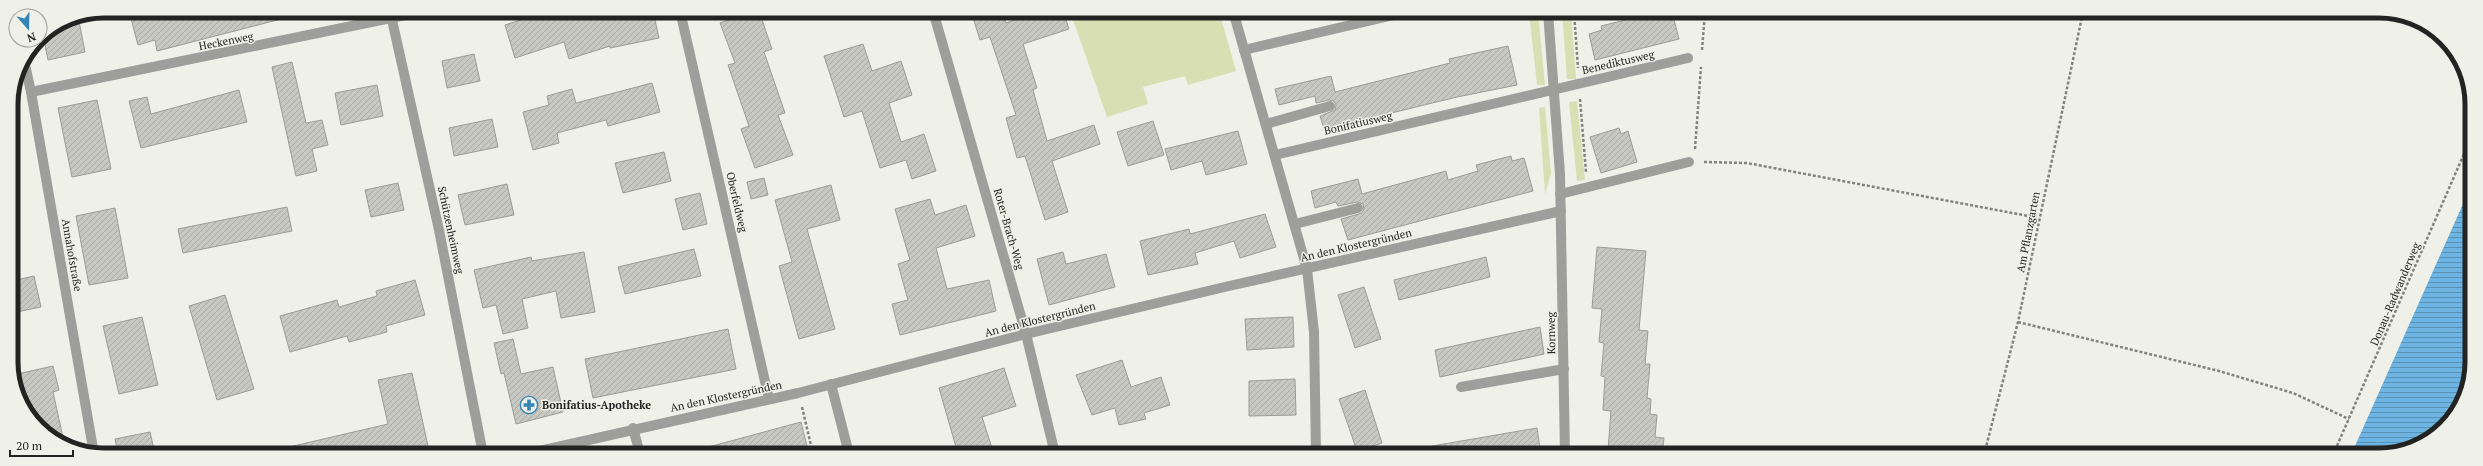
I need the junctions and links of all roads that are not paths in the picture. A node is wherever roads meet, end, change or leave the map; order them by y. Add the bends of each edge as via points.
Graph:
1 (377, 18) edge
2 (392, 18) edge
3 (682, 18) edge
4 (935, 18) edge
5 (1234, 18) edge
6 (1384, 18) edge
7 (1548, 18) edge
8 (1244, 50) junction
9 (1688, 58) dead end
10 (26, 69) edge
11 (1554, 89) junction
12 (31, 92) junction
13 (1330, 106) dead end
14 (1446, 115) joint
15 (1266, 124) junction
16 (1275, 155) junction
17 (1689, 162) road end
18 (1560, 194) junction
19 (1358, 208) dead end
20 (1561, 211) junction
21 (1294, 224) junction
22 (1307, 269) junction
23 (1026, 334) junction
24 (1564, 368) junction
25 (831, 384) junction
26 (1461, 387) dead end
27 (769, 399) junction
28 (633, 428) junction
29 (93, 447) edge
30 (482, 448) edge
31 (551, 448) edge
32 (638, 448) edge
33 (847, 448) edge
34 (1054, 448) edge
35 (1316, 448) edge
36 (1565, 448) edge

1 - 12 street, Heckenweg
2 - 30 street, Schützenheimweg via 439,230
3 - 27 street, Oberfeldweg
4 - 23 street, Roter-Brach-Weg
5 - 8 street
6 - 8 street
7 - 11 street
8 - 15 street
9 - 11 street, Benediktusweg
10 - 12 street, Annahofstraße
11 - 14 street, Benediktusweg
11 - 18 street
12 - 29 street, Annahofstraße
13 - 15 street
14 - 16 street, Bonifatiusweg
15 - 16 street
16 - 21 street
17 - 18 street
18 - 20 street
19 - 21 street
20 - 22 street, An den Klostergründen
20 - 24 street, Kornweg
21 - 22 street
22 - 23 street, An den Klostergründen
22 - 35 street via 1314,332
23 - 25 street, An den Klostergründen
23 - 34 street, Roter-Brach-Weg
24 - 26 street
24 - 36 street, Kornweg
25 - 27 street, An den Klostergründen
25 - 33 street
27 - 28 street, An den Klostergründen
28 - 31 street, An den Klostergründen
28 - 32 street

